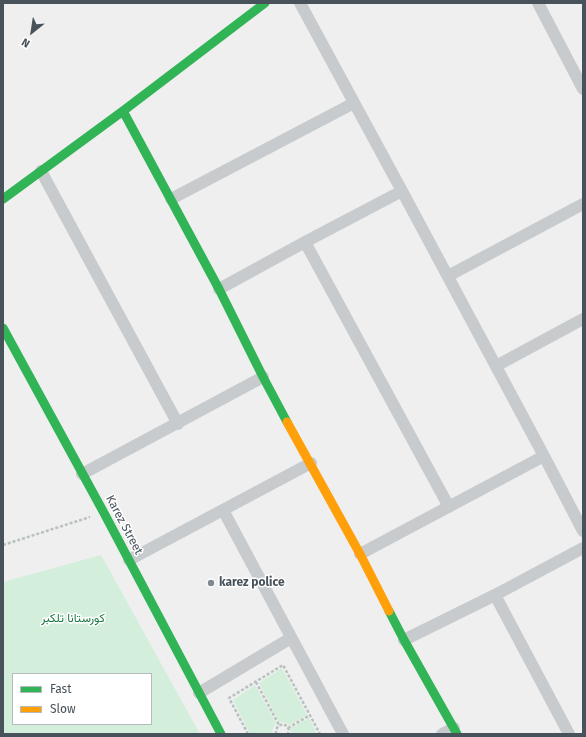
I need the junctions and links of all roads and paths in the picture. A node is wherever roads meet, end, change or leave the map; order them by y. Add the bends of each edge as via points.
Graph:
1 (265, 3) edge
2 (300, 3) edge
3 (538, 3) edge
4 (583, 89) edge
5 (354, 103) junction
6 (123, 111) junction
7 (41, 171) junction
8 (402, 191) junction
9 (3, 199) edge
10 (171, 200) junction
11 (583, 204) edge
12 (305, 242) junction
13 (448, 276) junction
14 (219, 289) junction
15 (583, 319) edge
16 (3, 328) edge
17 (496, 366) junction
18 (263, 377) junction
19 (178, 424) junction
20 (544, 456) junction
21 (311, 463) junction
22 (82, 474) junction
23 (449, 507) junction
24 (223, 510) junction
25 (104, 513) junction
26 (583, 531) edge
27 (3, 545) edge
28 (583, 548) edge
29 (360, 554) junction
30 (129, 560) junction
31 (494, 595) junction
32 (291, 638) junction
33 (404, 640) junction
34 (256, 682) junction
35 (199, 693) junction
36 (310, 716) junction
37 (279, 725) junction
38 (288, 728) junction
39 (455, 731) edge
40 (221, 734) edge
41 (248, 734) edge
42 (276, 734) edge
43 (288, 734) edge
44 (320, 734) edge
45 (343, 734) edge
46 (442, 734) edge
47 (569, 734) edge

1 - 6 street
2 - 5 street
3 - 4 street
5 - 8 street
5 - 10 street
6 - 7 street
6 - 10 street
7 - 9 street
7 - 19 street
8 - 12 street
8 - 13 street
10 - 14 street
11 - 13 street
12 - 14 street
12 - 23 street
13 - 17 street
14 - 18 street
15 - 17 street
16 - 22 street, Karez Street
17 - 20 street
18 - 19 street
18 - 21 street
19 - 22 street
20 - 23 street
20 - 26 street
21 - 24 street
21 - 29 street
22 - 25 street, Karez Street
23 - 29 street
24 - 30 street
24 - 32 street
25 - 27 path
25 - 30 street, Karez Street
28 - 31 street
29 - 33 street
30 - 35 street, Karez Street
31 - 33 street
31 - 47 street
32 - 35 street
32 - 45 street
33 - 39 street
34 - 36 path via 283,665
34 - 37 path
34 - 41 path via 229,698
35 - 40 street, Karez Street
36 - 38 path
36 - 44 path
37 - 38 path via 283,724
37 - 42 path
38 - 43 path
39 - 46 street

